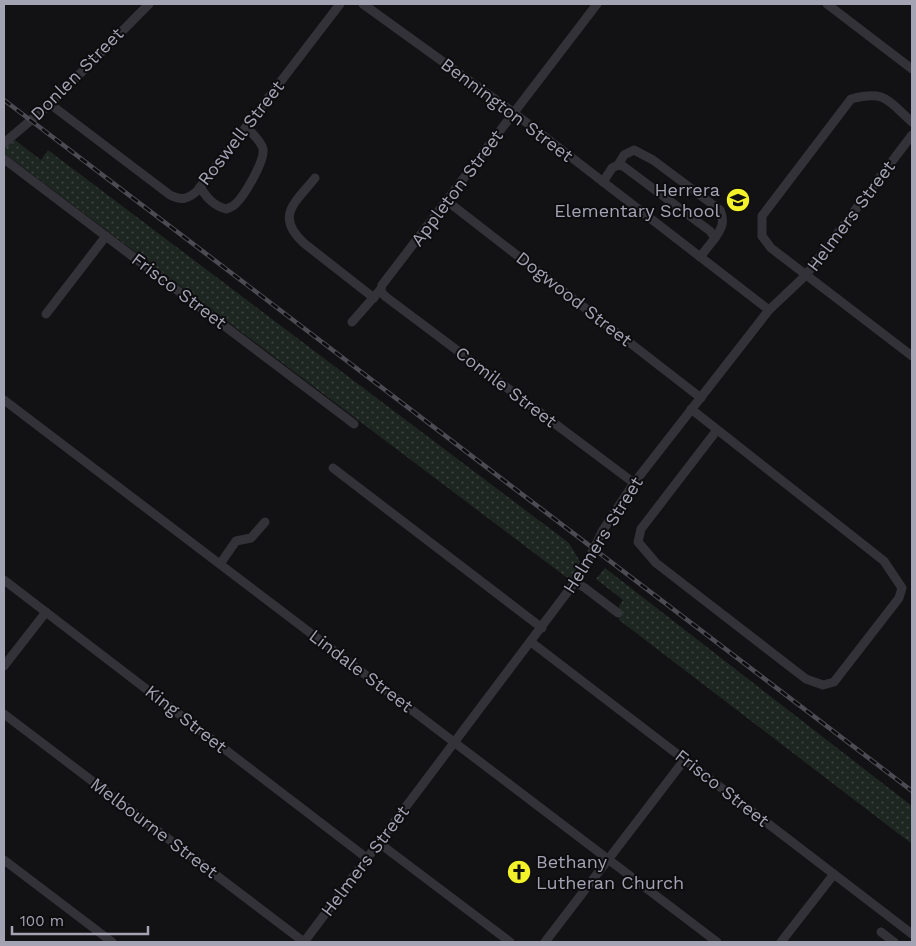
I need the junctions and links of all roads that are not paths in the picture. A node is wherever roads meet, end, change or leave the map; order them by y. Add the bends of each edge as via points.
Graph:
1 (149, 4) edge
2 (340, 4) edge
3 (363, 4) edge
4 (597, 4) edge
5 (827, 4) edge
6 (912, 69) edge
7 (50, 104) junction
8 (514, 113) junction
9 (912, 122) edge
10 (246, 127) junction
11 (910, 141) edge
12 (4, 143) edge
13 (4, 158) edge
14 (618, 165) junction
15 (315, 178) dead end
16 (602, 182) junction
17 (200, 187) junction
18 (447, 201) junction
19 (106, 236) junction
20 (715, 238) junction
21 (700, 257) junction
22 (806, 275) junction
23 (381, 289) junction
24 (374, 298) junction
25 (768, 310) junction
26 (46, 314) dead end
27 (352, 322) dead end
28 (912, 356) edge
29 (701, 398) junction
30 (4, 400) edge
31 (691, 409) junction
32 (354, 424) dead end
33 (717, 430) junction
34 (333, 468) dead end
35 (634, 483) junction
36 (265, 522) dead end
37 (220, 564) junction
38 (4, 580) edge
39 (575, 582) junction
40 (46, 612) junction
41 (618, 613) dead end
42 (542, 628) junction
43 (531, 642) junction
44 (4, 666) edge
45 (4, 714) edge
46 (454, 742) junction
47 (685, 759) junction
48 (379, 843) junction
49 (368, 859) junction
50 (608, 859) junction
51 (4, 860) edge
52 (834, 874) junction
53 (881, 932) dead end
54 (912, 934) edge
55 (112, 942) edge
56 (304, 942) edge
57 (510, 942) edge
58 (545, 942) edge
59 (717, 942) edge
60 (781, 942) edge
61 (894, 942) edge

1 - 7 street, Donlen Street
2 - 10 street, Roswell Street
3 - 8 street, Bennington Street
4 - 8 street, Appleton Street
5 - 6 street
7 - 12 street, Donlen Street
7 - 17 street, Roswell Street via 177,199 186,199
8 - 16 street, Bennington Street
8 - 18 street, Appleton Street
9 - 22 street via 880,96 851,99 762,216 762,236 771,248
10 - 17 street, Roswell Street
10 - 17 street via 260,143 262,158 257,172 235,205 226,209 218,207
11 - 22 street, Helmers Street
13 - 19 street, Frisco Street
14 - 16 street
14 - 20 street via 710,231
14 - 20 street via 624,155 634,150 653,160 720,210 724,219
15 - 24 street via 288,215 289,224 305,244
16 - 21 street, Bennington Street
18 - 23 street, Appleton Street
18 - 29 street, Dogwood Street
19 - 26 street
19 - 32 street, Frisco Street
20 - 21 street
21 - 25 street, Bennington Street
22 - 25 street, Helmers Street
22 - 28 street
23 - 24 street, Appleton Street
23 - 35 street, Comile Street via 386,297
24 - 27 street, Appleton Street
25 - 29 street, Helmers Street
29 - 31 street, Helmers Street
30 - 37 street, Lindale Street
31 - 33 street
31 - 35 street, Helmers Street
33 - 33 street via 884,561 902,588 899,598 834,682 823,684 806,679 656,563 638,542 641,529
34 - 42 street
35 - 39 street, Helmers Street via 603,530
36 - 37 street via 251,538 236,541
37 - 46 street, Lindale Street
38 - 40 street, King Street
39 - 41 street
39 - 42 street, Helmers Street
40 - 44 street
40 - 49 street, King Street
42 - 43 street, Helmers Street
43 - 46 street, Helmers Street
43 - 47 street, Frisco Street
45 - 56 street, Melbourne Street
46 - 48 street, Helmers Street
46 - 50 street, Lindale Street
47 - 50 street
47 - 52 street, Frisco Street
48 - 49 street, Helmers Street
48 - 57 street
49 - 56 street, Helmers Street
50 - 58 street
50 - 59 street, Lindale Street
51 - 55 street
52 - 54 street, Frisco Street
52 - 60 street
53 - 61 street

